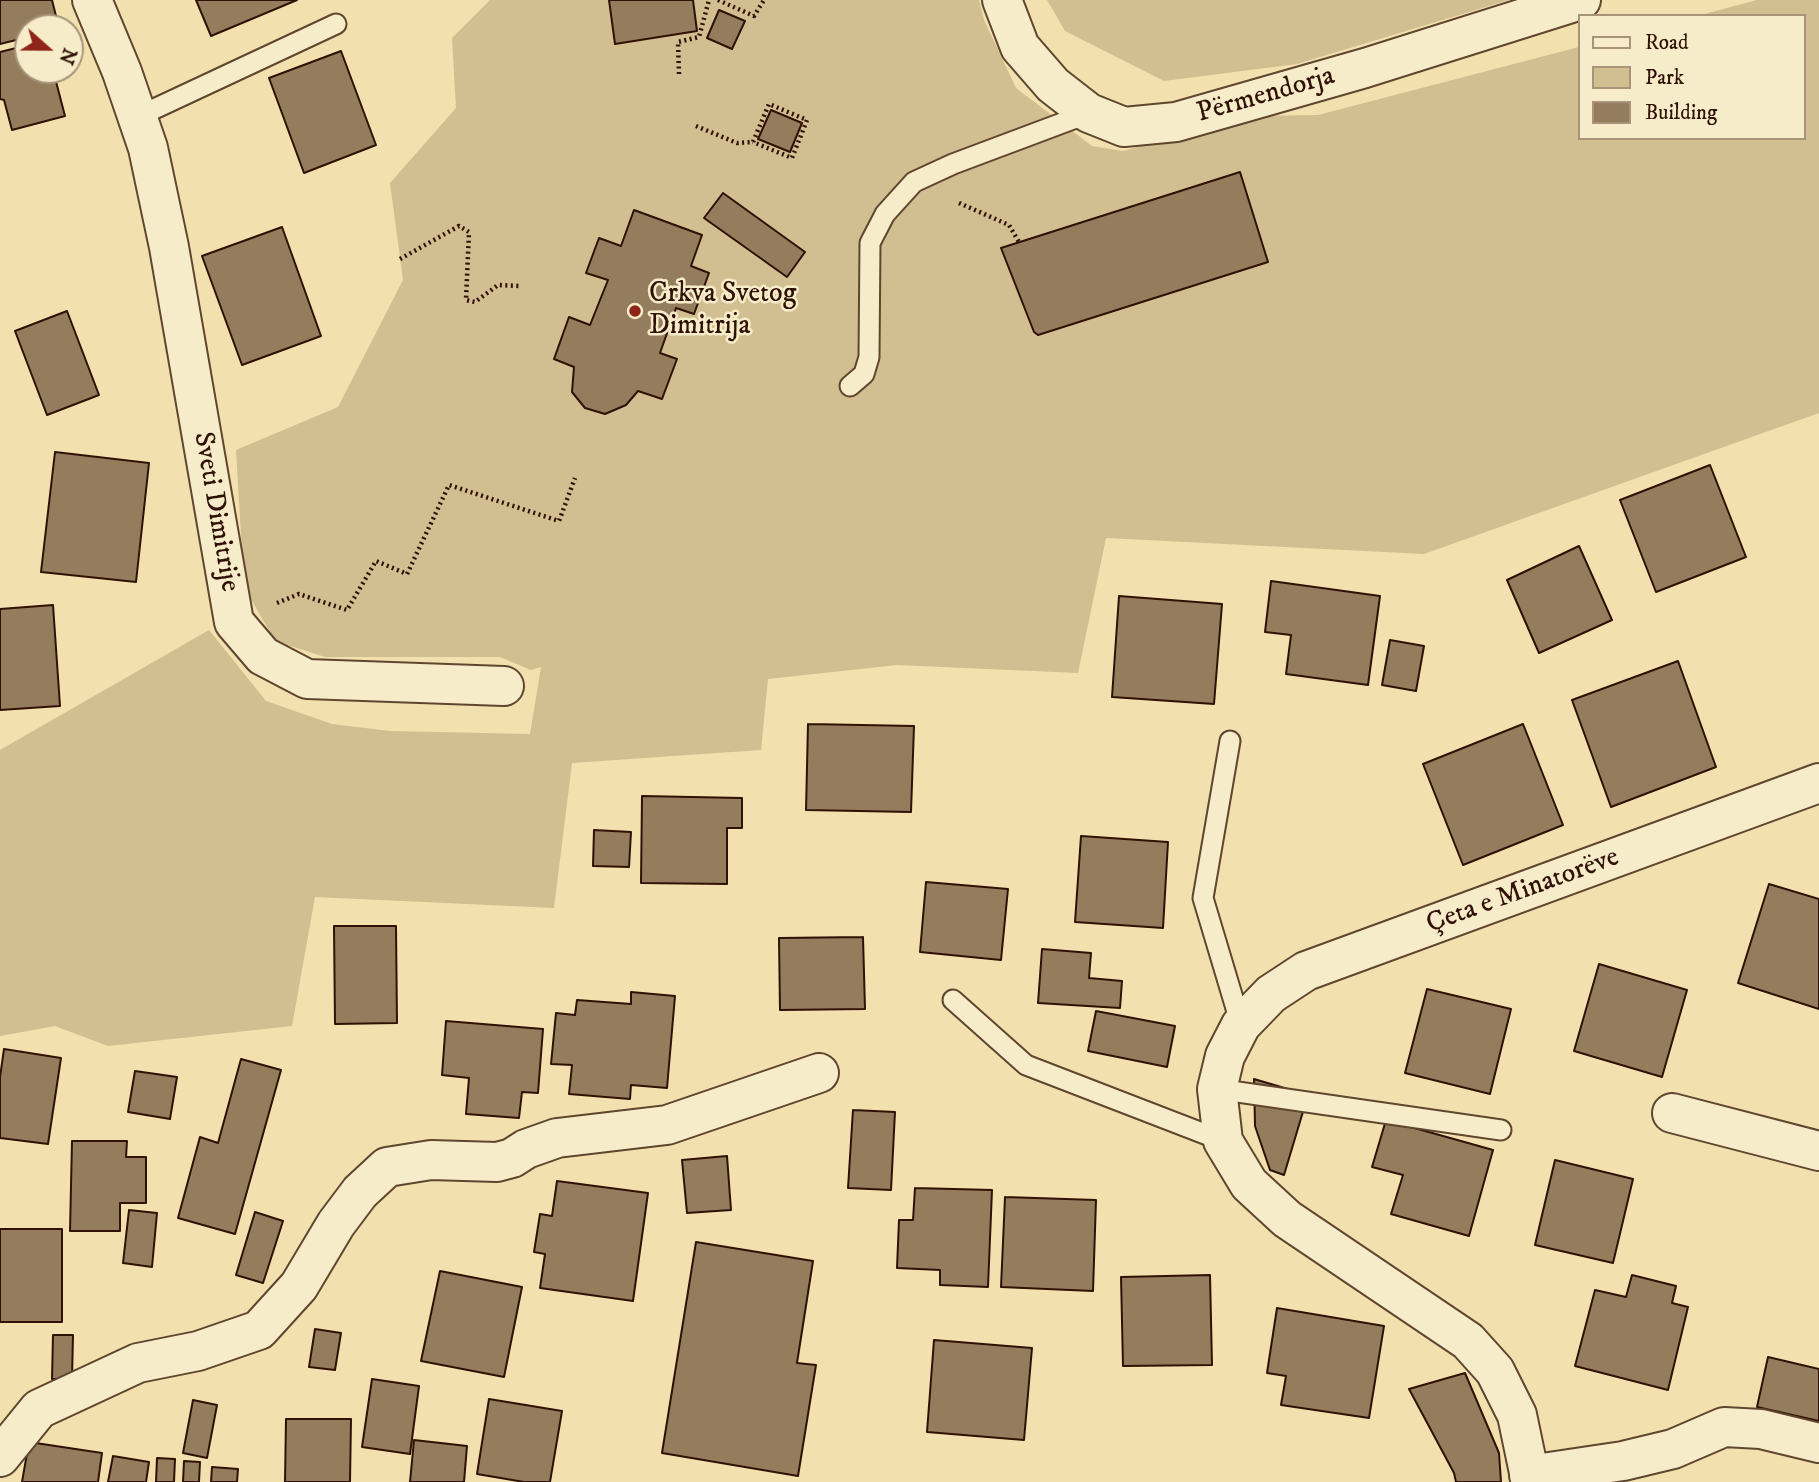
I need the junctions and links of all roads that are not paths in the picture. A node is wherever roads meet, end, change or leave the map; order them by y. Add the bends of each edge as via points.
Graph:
1 (92, 0) edge
2 (1002, 0) edge
3 (1581, 0) edge
4 (336, 24) dead end
5 (1089, 113) junction
6 (137, 117) junction
7 (850, 386) dead end
8 (505, 687) dead end
9 (1230, 740) dead end
10 (1819, 783) edge
11 (953, 1000) dead end
12 (1241, 1025) junction
13 (819, 1073) dead end
14 (1217, 1089) junction
15 (1672, 1113) dead end
16 (1501, 1130) dead end
17 (1223, 1141) junction
18 (1819, 1151) edge
19 (1819, 1443) edge
20 (0, 1457) edge
21 (1530, 1478) edge

1 - 6 street, Sveti Dimitrije
2 - 5 street, Përmendorja via 1020,47 1053,85
3 - 5 street, Përmendorja via 1176,122 1124,127
4 - 6 lane
5 - 7 lane via 914,182 885,214 870,243 869,358 864,374
6 - 8 street, Sveti Dimitrije via 169,247 234,622 264,656 307,679
9 - 12 lane via 1203,898
10 - 12 street, Çeta e Minatorëve via 1306,971 1270,994
11 - 17 lane via 1026,1065
12 - 14 street, Çeta e Minatorëve via 1225,1056
13 - 20 street via 667,1125 557,1138 497,1162 431,1160 387,1167 360,1192 299,1286 258,1330 198,1352 138,1363 39,1409
14 - 16 lane
14 - 17 street, Çeta e Minatorëve
15 - 18 street
17 - 21 street, Çeta e Minatorëve via 1249,1185 1287,1219 1468,1340 1495,1371 1517,1415
19 - 21 street via 1761,1429 1724,1427 1673,1449

